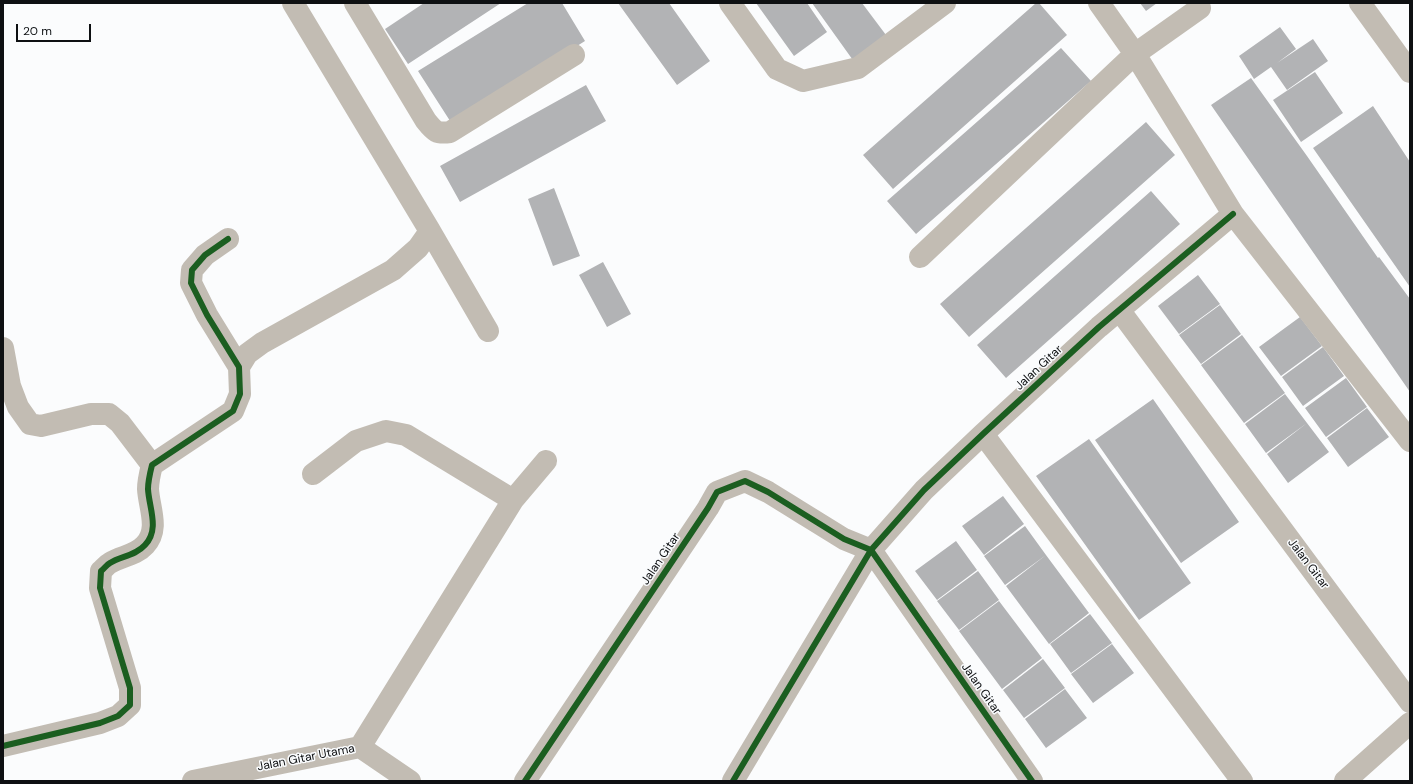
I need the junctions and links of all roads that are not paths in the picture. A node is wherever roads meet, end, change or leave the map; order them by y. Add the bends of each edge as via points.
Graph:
1 (293, 3) edge
2 (354, 3) edge
3 (730, 3) edge
4 (945, 3) edge
5 (1099, 3) edge
6 (1360, 3) edge
7 (1200, 8) dead end
8 (921, 10) edge
9 (1135, 54) junction
10 (574, 55) dead end
11 (1410, 72) edge
12 (1233, 214) junction
13 (430, 231) junction
14 (228, 239) dead end
15 (920, 257) dead end
16 (1120, 310) junction
17 (488, 331) dead end
18 (3, 348) edge
19 (239, 367) junction
20 (983, 434) junction
21 (1410, 441) edge
22 (546, 461) dead end
23 (152, 465) junction
24 (313, 474) dead end
25 (513, 500) junction
26 (871, 550) junction
27 (1410, 702) edge
28 (1410, 723) edge
29 (3, 746) edge
30 (360, 747) junction
31 (193, 781) edge
32 (410, 781) edge
33 (525, 781) edge
34 (733, 781) edge
35 (1032, 781) edge
36 (1242, 781) edge
37 (1345, 781) edge

1 - 13 street
2 - 10 street via 426,121 440,134 450,132
3 - 8 street via 777,69 803,81 858,68
4 - 8 street
5 - 9 street
6 - 11 street
7 - 9 street
9 - 12 street
9 - 15 street
12 - 16 street, Jalan Gitar
12 - 21 street
13 - 17 street
13 - 19 street via 418,248 393,270 262,343 247,354
14 - 19 street via 205,255 192,270 191,283
16 - 20 street, Jalan Gitar
16 - 27 street, Jalan Gitar
18 - 23 street via 10,386 18,407 30,424 41,426 90,414 109,414 120,422
19 - 23 street via 240,394 233,411
20 - 26 street, Jalan Gitar via 924,490
20 - 36 street
22 - 25 street
23 - 29 street via 148,478 153,515 152,533 146,545 134,554 110,563 101,571 100,588 130,688 130,705 118,716 100,723
24 - 25 street via 356,441 386,431 406,435
25 - 30 street
26 - 33 street, Jalan Gitar via 844,539 768,492 745,481 717,492
26 - 34 street, Jalan Gitar
26 - 35 street, Jalan Gitar
28 - 37 street
30 - 31 street, Jalan Gitar Utama
30 - 32 street, Jalan Gitar Utama

